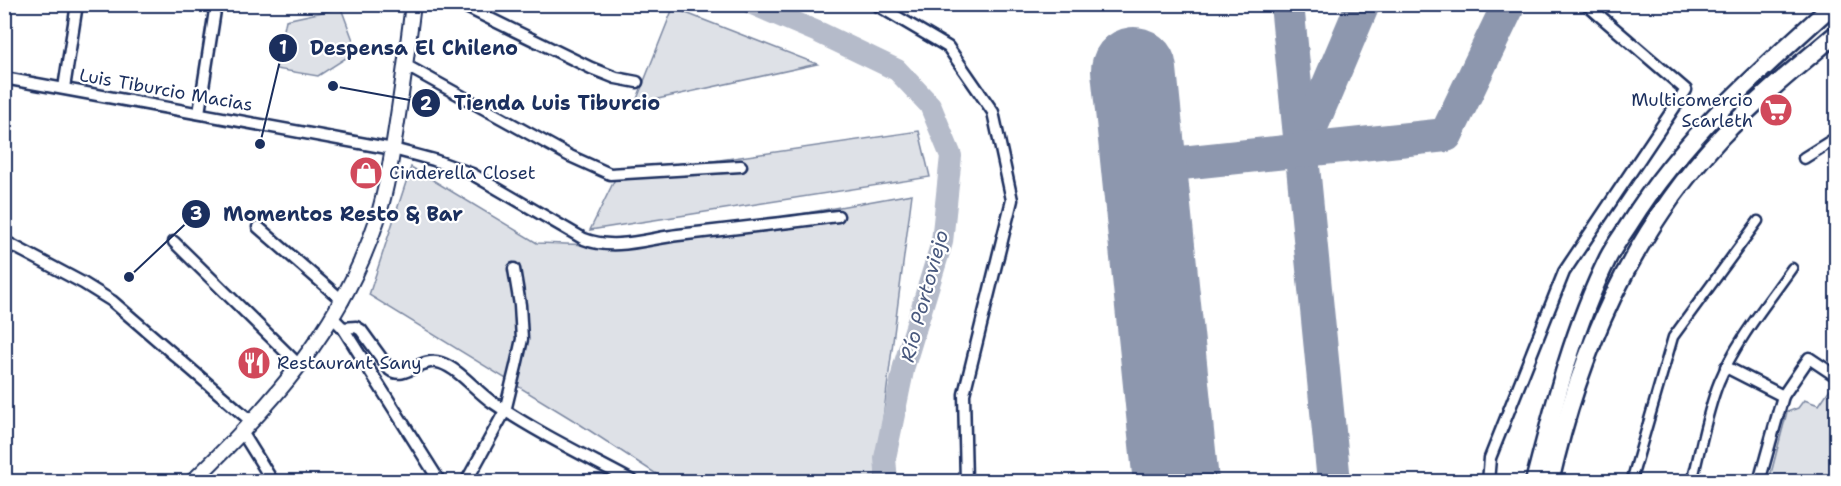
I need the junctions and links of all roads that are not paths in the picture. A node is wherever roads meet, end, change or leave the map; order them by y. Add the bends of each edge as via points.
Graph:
1 (77, 4) edge
2 (216, 4) edge
3 (413, 4) edge
4 (460, 4) edge
5 (875, 4) edge
6 (1586, 4) edge
7 (1833, 4) edge
8 (1836, 34) edge
9 (405, 65) junction
10 (4, 78) edge
11 (638, 82) dead end
12 (64, 88) junction
13 (199, 113) junction
14 (1836, 138) edge
15 (393, 148) junction
16 (1804, 158) dead end
17 (741, 166) dead end
18 (838, 216) dead end
19 (1758, 221) dead end
20 (258, 227) dead end
21 (4, 241) edge
22 (174, 242) dead end
23 (1792, 268) dead end
24 (514, 269) dead end
25 (343, 301) junction
26 (338, 323) junction
27 (300, 366) junction
28 (1726, 367) junction
29 (1833, 375) dead end
30 (1783, 396) junction
31 (505, 411) junction
32 (247, 427) junction
33 (438, 478) edge
34 (197, 480) edge
35 (273, 482) edge
36 (450, 482) edge
37 (466, 482) edge
38 (634, 482) edge
39 (966, 482) edge
40 (1488, 482) edge
41 (1534, 482) edge
42 (1550, 482) edge
43 (1631, 482) edge
44 (1692, 482) edge
45 (1759, 482) edge

1 - 12 street
2 - 13 street
3 - 9 street
4 - 11 street via 591,68
5 - 39 street via 948,47 993,112 1012,200 964,394
6 - 40 street via 1686,90 1564,272 1490,458
7 - 41 main road via 1694,136 1637,210 1609,256 1582,316
8 - 42 main road via 1722,136 1657,217 1605,310 1581,372
9 - 15 street
9 - 17 street via 610,174
10 - 12 street, Luis Tiburcio Macias
12 - 13 street, Luis Tiburcio Macias
13 - 15 street, Luis Tiburcio Macias
14 - 16 street
15 - 18 street, Luis Tiburcio Macias via 472,174 595,244
15 - 25 street via 378,218
19 - 43 street via 1673,337
20 - 25 street
21 - 32 street via 112,301
22 - 27 street
23 - 28 street
24 - 31 street via 522,339
25 - 26 street
26 - 27 street
26 - 31 street via 361,330 394,373 400,374 423,362 441,363
26 - 33 street
27 - 32 street
28 - 30 street
28 - 44 street
29 - 30 street via 1809,358
30 - 45 street
31 - 37 street
31 - 38 street
32 - 34 street
32 - 35 street
33 - 36 street

